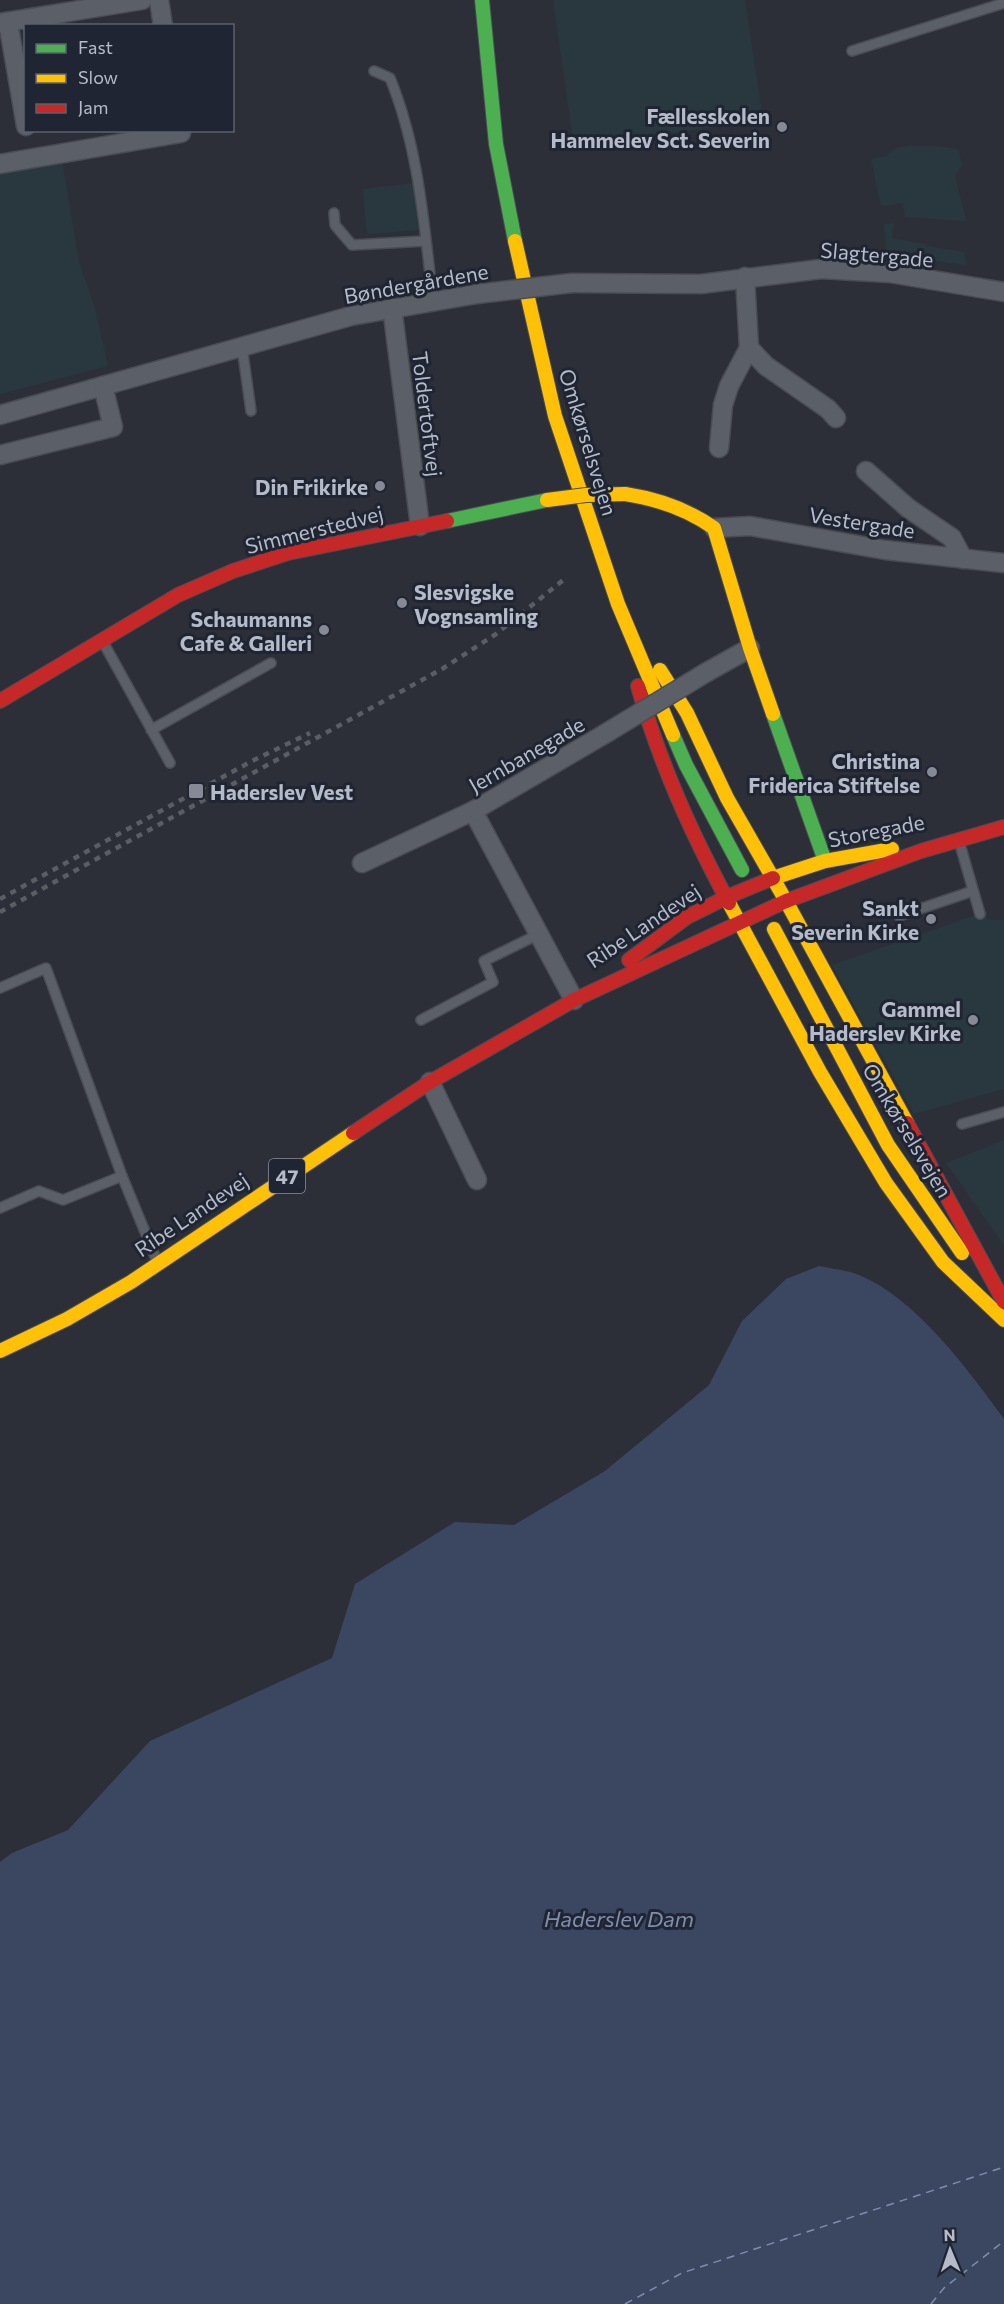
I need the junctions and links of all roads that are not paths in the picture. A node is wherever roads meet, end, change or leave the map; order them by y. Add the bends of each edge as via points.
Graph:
1 (142, 0) edge
2 (159, 0) edge
3 (482, 0) edge
4 (1004, 3) edge
5 (84, 18) edge
6 (4, 23) edge
7 (163, 24) edge
8 (852, 51) dead end
9 (374, 71) dead end
10 (24, 118) edge
11 (27, 132) edge
12 (181, 132) edge
13 (104, 138) edge
14 (31, 158) junction
15 (0, 164) edge
16 (334, 213) dead end
17 (426, 241) junction
18 (745, 277) junction
19 (1004, 292) edge
20 (433, 300) junction
21 (392, 307) junction
22 (242, 347) junction
23 (748, 348) junction
24 (103, 386) junction
25 (251, 411) dead end
26 (0, 415) edge
27 (836, 418) dead end
28 (718, 448) dead end
29 (0, 455) edge
30 (866, 471) dead end
31 (420, 526) junction
32 (714, 528) junction
33 (963, 559) junction
34 (1004, 563) edge
35 (618, 604) junction
36 (102, 640) junction
37 (750, 648) junction
38 (271, 663) dead end
39 (0, 701) edge
40 (151, 730) junction
41 (170, 763) dead end
42 (473, 811) junction
43 (1004, 827) edge
44 (990, 830) junction
45 (958, 839) junction
46 (901, 847) junction
47 (825, 861) junction
48 (362, 863) dead end
49 (742, 870) dead end
50 (779, 889) junction
51 (973, 891) junction
52 (727, 897) junction
53 (980, 914) dead end
54 (736, 916) junction
55 (899, 916) dead end
56 (774, 929) dead end
57 (539, 934) junction
58 (0, 988) edge
59 (574, 1000) junction
60 (421, 1020) dead end
61 (430, 1082) junction
62 (1004, 1112) edge
63 (962, 1124) dead end
64 (122, 1176) junction
65 (477, 1180) dead end
66 (0, 1208) edge
67 (158, 1264) junction
68 (1004, 1302) edge
69 (1004, 1311) edge
70 (1004, 1320) edge
71 (0, 1351) edge

1 - 5 street
2 - 7 street
3 - 35 main road, Omkørselsvejen via 496,144 516,247 555,416
4 - 8 lane
5 - 6 street
6 - 10 street
9 - 17 lane via 390,78 407,125
11 - 14 street
12 - 13 street
13 - 14 street
14 - 15 street
16 - 17 lane via 335,225 352,245
17 - 20 lane
18 - 19 street, Slagtergade via 821,269 890,273
18 - 20 street, Bøndergårdene, bridge via 701,284 572,283
18 - 23 street
20 - 21 street, Bøndergårdene
21 - 22 street, Bøndergårdene
21 - 31 street, Toldertoftvej
22 - 24 street, Bøndergårdene
22 - 25 lane
23 - 27 street
23 - 28 street via 723,405
24 - 26 street, Bøndergårdene
24 - 29 street via 113,427
30 - 33 street via 908,508 952,538
31 - 32 main road, Simmerstedvej, bridge via 547,500 626,494 667,503 698,516
31 - 36 main road, Simmerstedvej via 288,553 233,571 178,595
32 - 33 street, Vestergade via 750,526 885,550
32 - 37 main road
33 - 34 street, Vestergade
35 - 49 main road, Omkørselsvejen via 686,765
35 - 50 main road via 687,713 727,798
35 - 52 main road via 648,727 672,787
36 - 39 main road, Simmerstedvej
36 - 40 lane
37 - 42 street, Jernbanegade, bridge
37 - 47 main road
38 - 40 lane
40 - 41 lane
42 - 48 street, Jernbanegade
42 - 57 street
43 - 44 main road, Storegade
44 - 45 main road, Storegade
44 - 46 main road, Storegade
45 - 50 main road, Storegade via 868,869
45 - 51 lane
46 - 47 main road, Storegade
46 - 50 main road
47 - 50 main road, Storegade
50 - 52 main road, Ribe Landevej / 47
50 - 54 main road, Ribe Landevej / 47
50 - 54 main road
50 - 68 main road
51 - 53 lane
51 - 55 lane
52 - 54 main road
52 - 59 main road, Ribe Landevej / 47 via 687,917
54 - 59 main road, Ribe Landevej / 47 via 662,958
54 - 70 main road via 837,1104 890,1191 938,1255
56 - 69 main road, Omkørselsvejen via 888,1145
57 - 59 street
57 - 60 lane via 484,961 493,982
58 - 64 lane via 46,968
59 - 61 main road, Ribe Landevej / 47
61 - 65 street
61 - 67 main road, Ribe Landevej / 47
62 - 63 lane
64 - 66 lane via 63,1200 39,1191
64 - 67 lane
67 - 71 main road, Ribe Landevej / 47 via 67,1319

